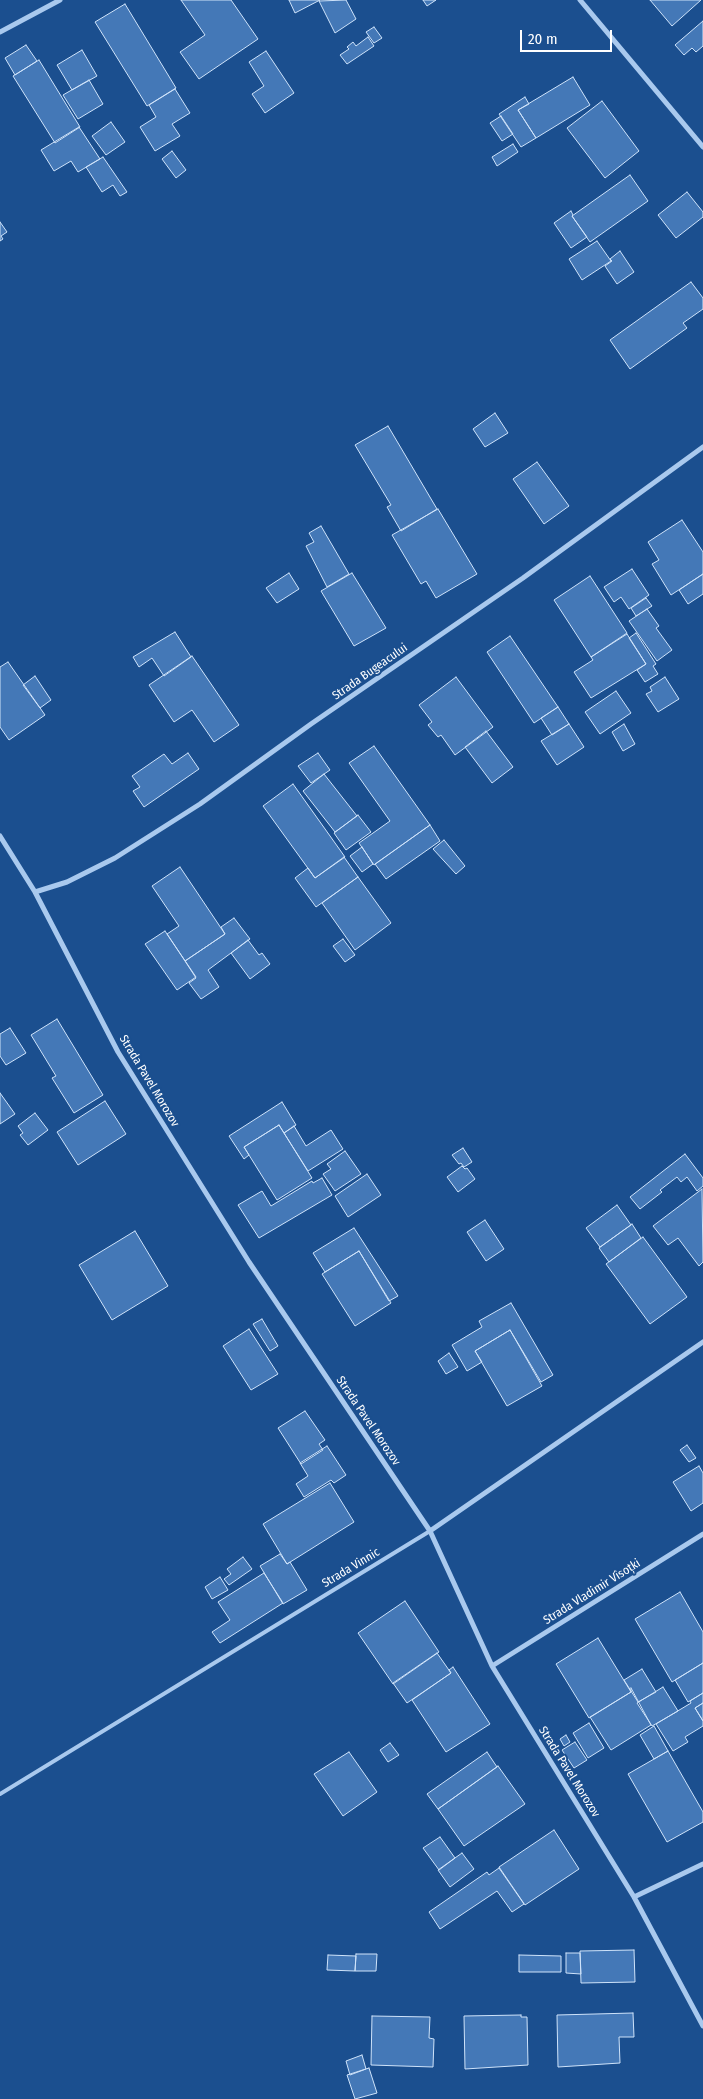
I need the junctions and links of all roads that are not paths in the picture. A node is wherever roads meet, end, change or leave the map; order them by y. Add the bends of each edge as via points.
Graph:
1 (60, 0) edge
2 (580, 0) edge
3 (1, 31) edge
4 (703, 147) edge
5 (703, 447) edge
6 (0, 836) edge
7 (35, 892) junction
8 (703, 1342) edge
9 (430, 1532) junction
10 (703, 1534) edge
11 (492, 1666) junction
12 (0, 1794) edge
13 (703, 1864) edge
14 (634, 1898) junction
15 (703, 2026) edge

1 - 3 street
2 - 4 street
5 - 7 street, Strada Bugeacului via 523,578 200,804 114,858 67,882
6 - 7 street, Strada Pavel Morozov
7 - 9 street, Strada Pavel Morozov via 124,1061 249,1262
8 - 9 street, Strada Vinnic
9 - 11 street, Strada Pavel Morozov
9 - 12 lane, Strada Vinnic
10 - 11 street, Strada Vladimir Vîsoțki
11 - 14 street, Strada Pavel Morozov
13 - 14 street
14 - 15 street, Strada Pavel Morozov

